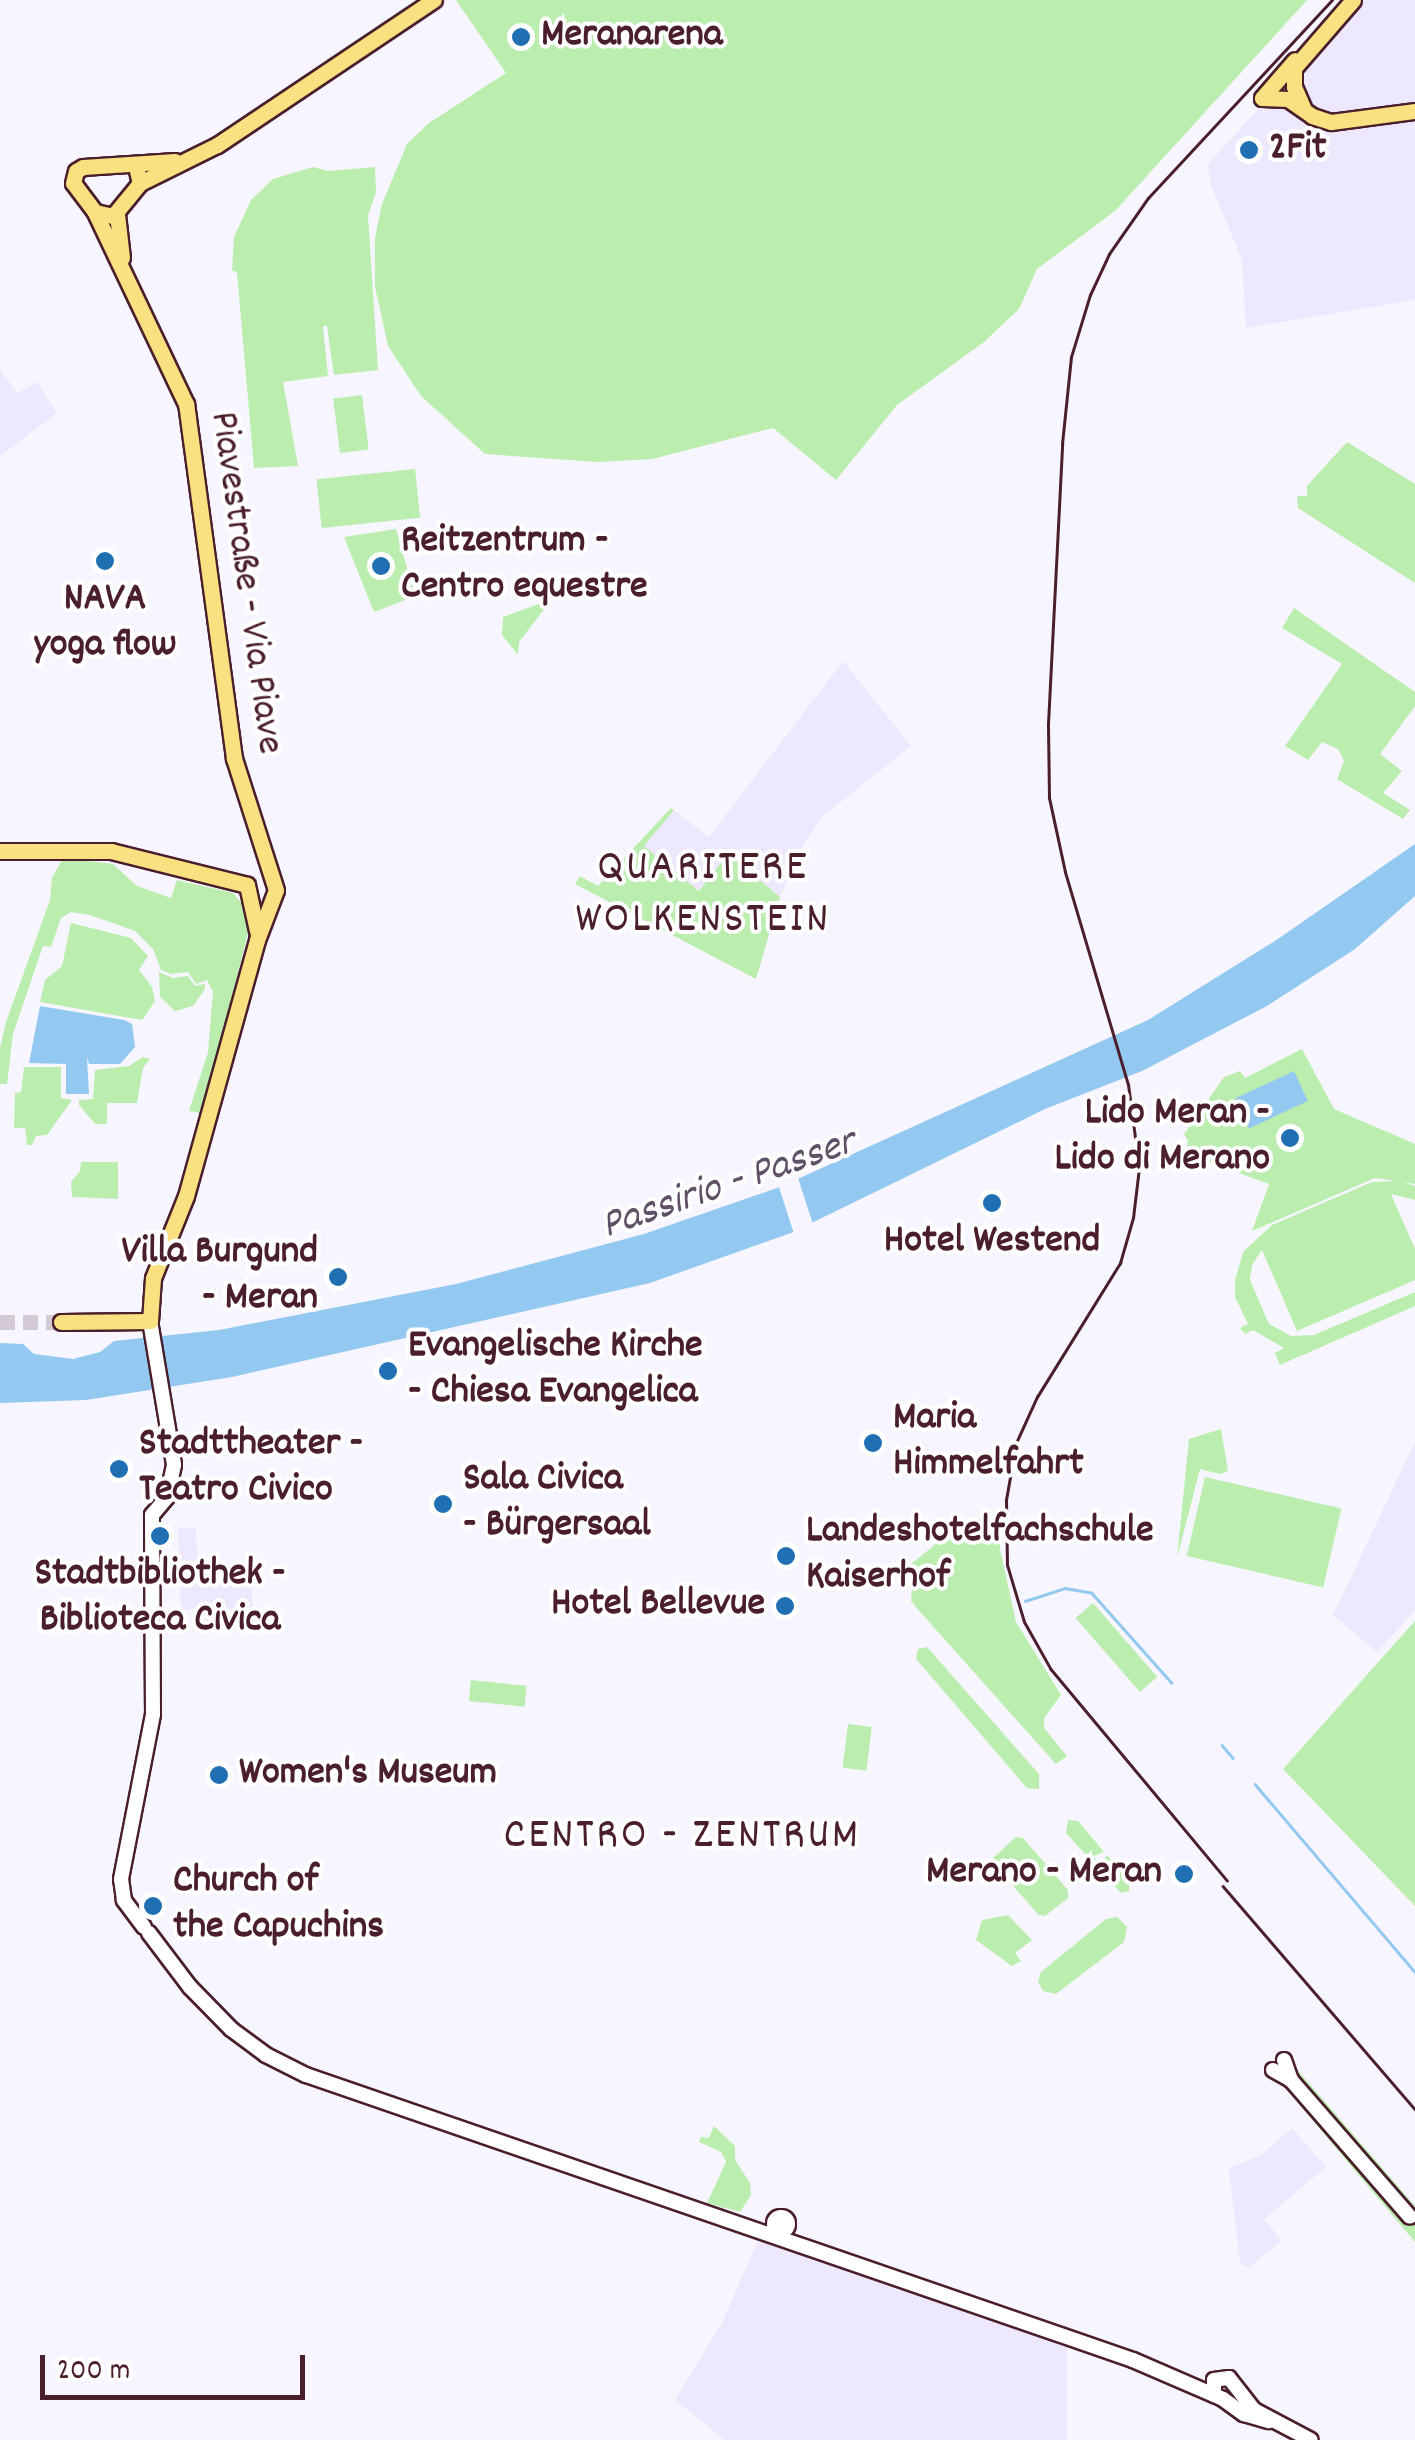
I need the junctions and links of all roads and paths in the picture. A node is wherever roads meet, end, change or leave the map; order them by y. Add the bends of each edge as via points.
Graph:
1 (434, 0) edge
2 (1352, 0) edge
3 (1304, 52) junction
4 (1306, 110) junction
5 (1415, 110) edge
6 (138, 175) junction
7 (95, 212) junction
8 (117, 214) junction
9 (122, 267) junction
10 (0, 851) edge
11 (259, 874) junction
12 (260, 902) junction
13 (61, 1322) tunnel mouth
14 (152, 1328) junction
15 (1279, 2065) dead end
16 (1410, 2217) dead end
17 (1212, 2392) junction
18 (1269, 2421) junction
19 (1311, 2440) edge

1 - 6 main road via 217,145
2 - 3 main road
3 - 4 main road via 1292,78
3 - 4 main road via 1262,98 1288,99
4 - 5 main road via 1318,119 1349,122
6 - 7 main road, Piavestraße - Via Piave via 113,164 76,171 75,188
6 - 8 main road
7 - 8 main road
7 - 9 main road, Piavestraße - Via Piave
8 - 9 main road, Piavestraße - Via Piave
9 - 11 main road, Piavestraße - Via Piave via 191,422 228,726
10 - 11 main road via 111,850
11 - 12 main road, Piavestraße - Via Piave
11 - 12 main road, Piavestraße - Via Piave via 276,890
12 - 14 main road, Piavestraße - Via Piave via 257,940 186,1196 153,1278
13 - 14 main road
14 - 17 main road via 173,1455 169,1493 155,1507 152,1523 154,1714 121,1886 146,1930 231,2029 280,2063 745,2226 779,2230 798,2245
15 - 16 main road
17 - 18 main road via 1244,2414
17 - 18 main road via 1232,2395 1234,2386
18 - 19 main road

